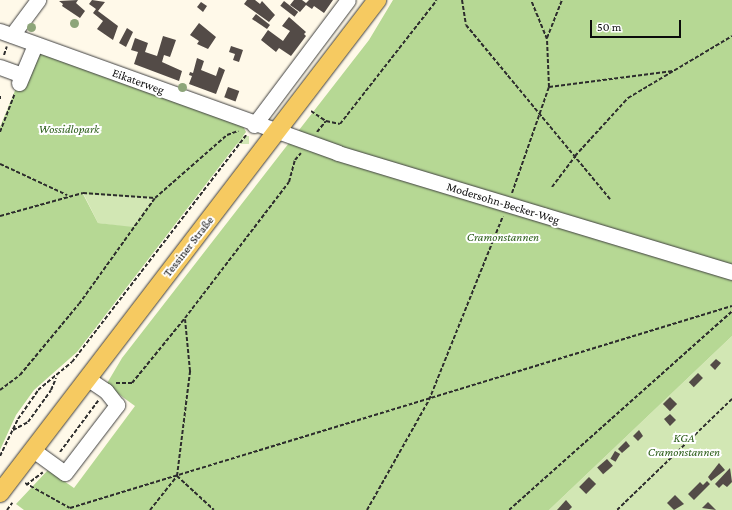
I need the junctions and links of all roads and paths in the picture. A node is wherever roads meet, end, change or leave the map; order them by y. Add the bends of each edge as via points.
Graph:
1 (38, 0) edge
2 (348, 0) edge
3 (376, 0) edge
4 (437, 0) edge
5 (462, 0) edge
6 (531, 0) edge
7 (562, 0) edge
8 (6, 33) edge
9 (732, 36) edge
10 (547, 39) junction
11 (35, 45) junction
12 (1, 63) edge
13 (674, 71) junction
14 (21, 79) junction
15 (549, 88) junction
16 (541, 114) junction
17 (326, 122) dead end
18 (251, 124) junction
19 (0, 132) edge
20 (276, 132) junction
21 (575, 156) junction
22 (295, 160) dead end
23 (0, 164) edge
24 (552, 187) dead end
25 (68, 196) junction
26 (154, 198) junction
27 (610, 199) dead end
28 (507, 206) junction
29 (0, 216) edge
30 (732, 272) edge
31 (732, 306) edge
32 (732, 311) edge
33 (184, 318) junction
34 (56, 376) junction
35 (87, 378) junction
36 (0, 390) edge
37 (106, 391) junction
38 (732, 399) edge
39 (429, 400) junction
40 (13, 430) junction
41 (33, 450) junction
42 (0, 456) edge
43 (51, 463) junction
44 (177, 476) junction
45 (26, 484) junction
46 (22, 490) dead end
47 (7, 497) edge
48 (7, 510) edge
49 (150, 510) edge
50 (214, 510) edge
51 (367, 510) edge
52 (509, 510) edge
53 (617, 510) edge

1 - 8 street
2 - 18 street
3 - 20 main road, Tessiner Straße
4 - 17 path via 340,124
5 - 16 path via 466,25
6 - 10 path
7 - 10 path
8 - 11 street, Eikaterweg
8 - 12 path
9 - 13 path
10 - 15 path
11 - 14 street
11 - 18 street, Eikaterweg
12 - 14 street
13 - 15 path
13 - 21 path via 628,98
14 - 19 path
15 - 16 path
16 - 21 path
16 - 28 path
18 - 20 street, Eikaterweg
18 - 26 path via 227,135
18 - 34 path via 72,362
20 - 28 street, Modersohn-Becker-Weg
20 - 35 main road, Tessiner Straße
21 - 24 path
21 - 27 path
22 - 33 path via 289,182
23 - 25 path
25 - 26 path via 83,194
25 - 29 path
26 - 36 path via 79,304 20,375
28 - 30 street, Modersohn-Becker-Weg
28 - 39 path
31 - 39 path
32 - 52 path
33 - 37 path via 132,383 115,383
33 - 44 path via 190,371
34 - 40 path via 38,390
34 - 40 path via 51,390 28,422
35 - 37 street
35 - 41 main road, Tessiner Straße
37 - 43 path
37 - 43 street via 116,405 98,430 65,473
38 - 53 path
39 - 44 path
39 - 51 path
40 - 42 path
41 - 43 street
41 - 47 main road, Tessiner Straße
43 - 45 path
44 - 45 path via 70,508
44 - 49 path
44 - 50 path
45 - 46 path
47 - 48 path

